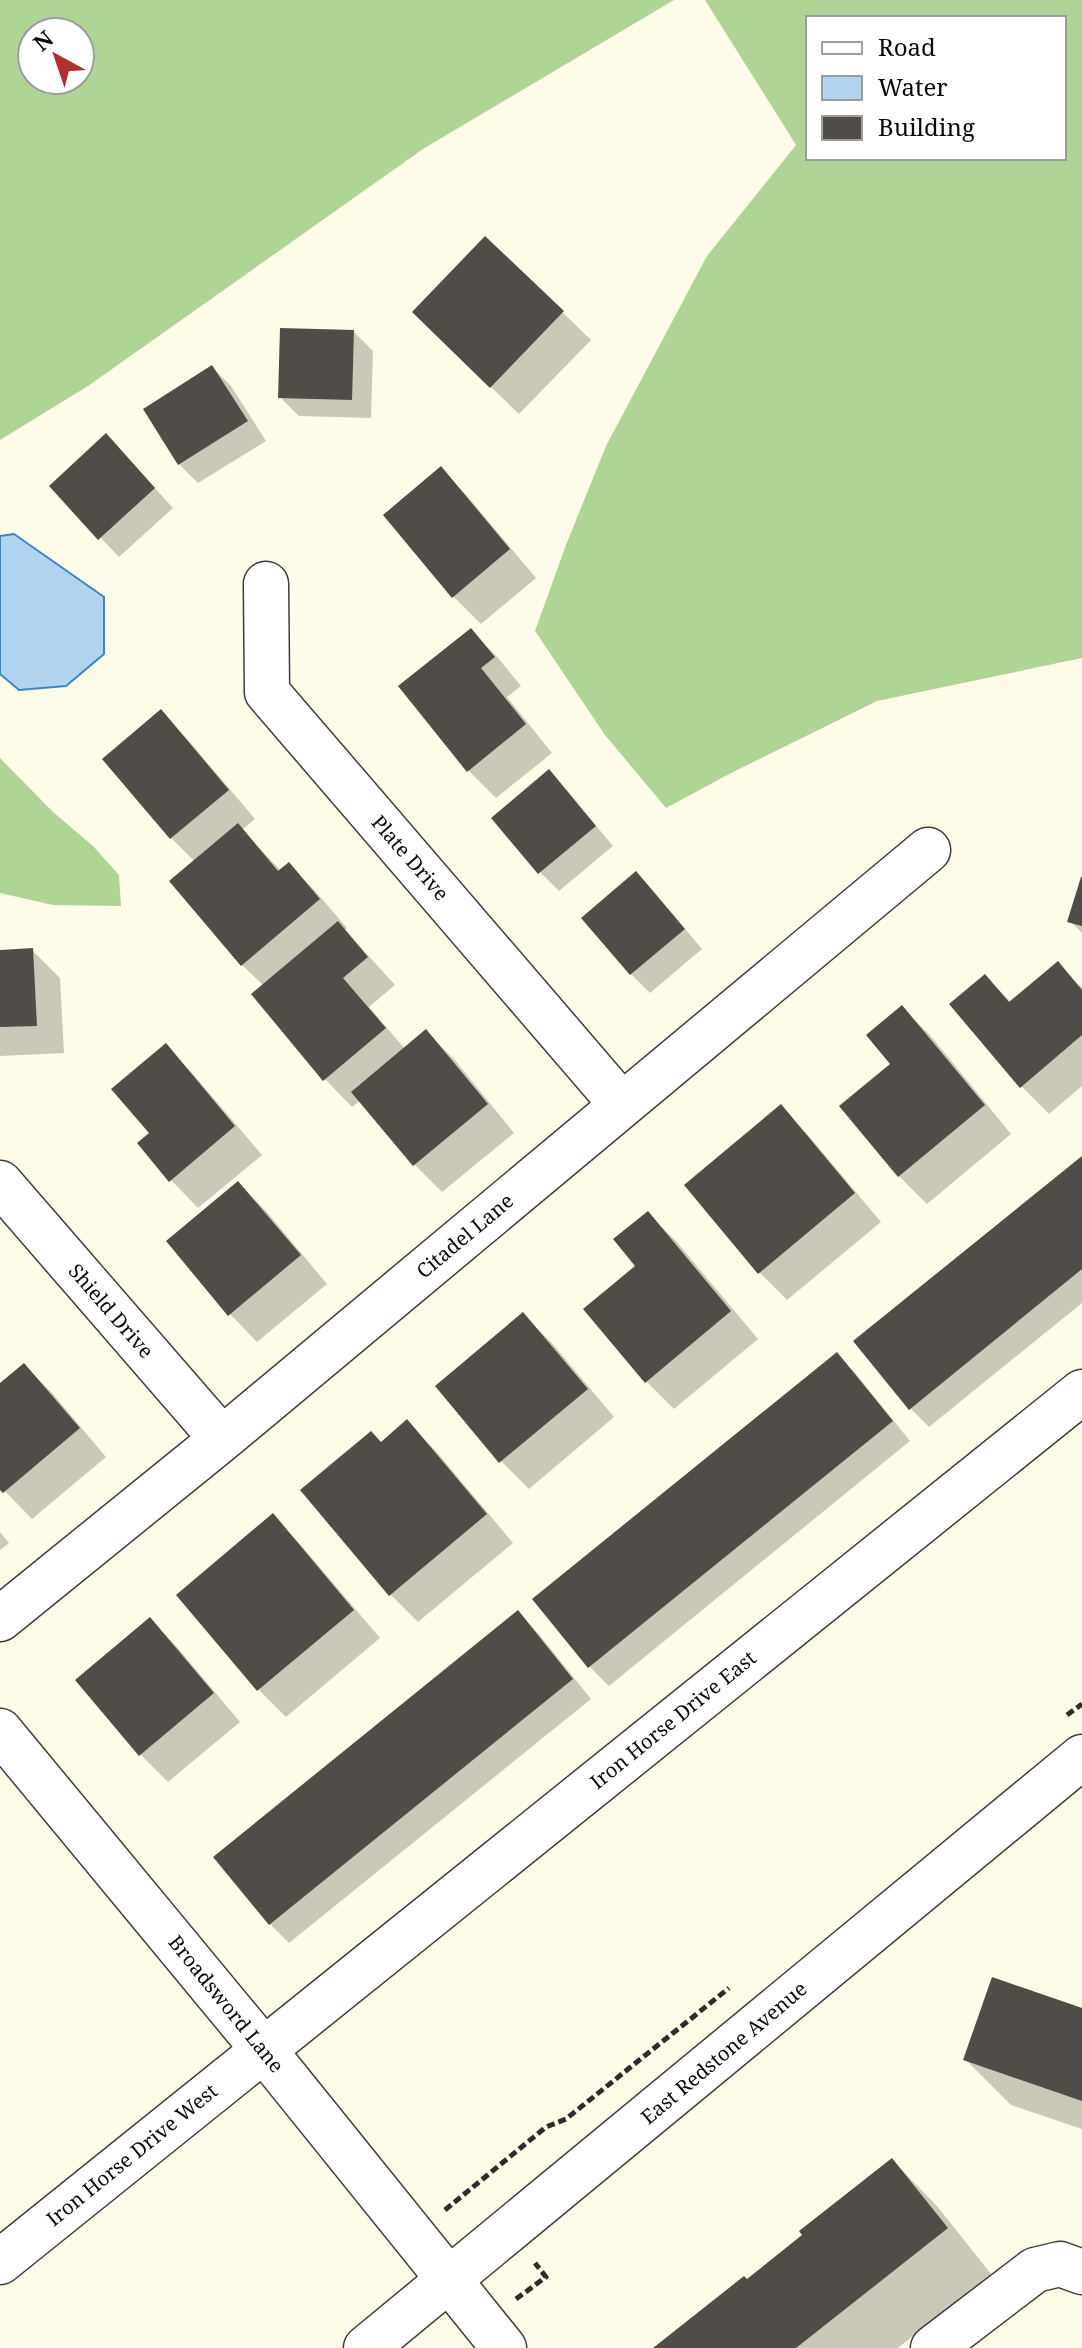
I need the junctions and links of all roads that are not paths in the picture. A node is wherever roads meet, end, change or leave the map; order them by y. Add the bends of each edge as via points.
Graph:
1 (266, 584) dead end
2 (928, 850) dead end
3 (622, 1105) junction
4 (0, 1183) edge
5 (1082, 1392) edge
6 (222, 1439) junction
7 (0, 1619) edge
8 (0, 1731) edge
9 (1070, 1740) edge
10 (263, 2049) junction
11 (0, 2262) edge
12 (1082, 2272) edge
13 (449, 2281) junction
14 (366, 2348) edge
15 (504, 2348) edge
16 (933, 2348) edge

1 - 3 street, Plate Drive via 267,692
2 - 3 street, Citadel Lane
3 - 6 street, Citadel Lane
4 - 6 street, Shield Drive
5 - 10 street, Iron Horse Drive East
6 - 7 street, Citadel Lane
8 - 10 street, Broadsword Lane
9 - 13 street, East Redstone Avenue
10 - 11 street, Iron Horse Drive West
10 - 13 street, Broadsword Lane
12 - 16 street via 1060,2264 1035,2270
13 - 14 street, East Redstone Avenue
13 - 15 street, Broadsword Lane

